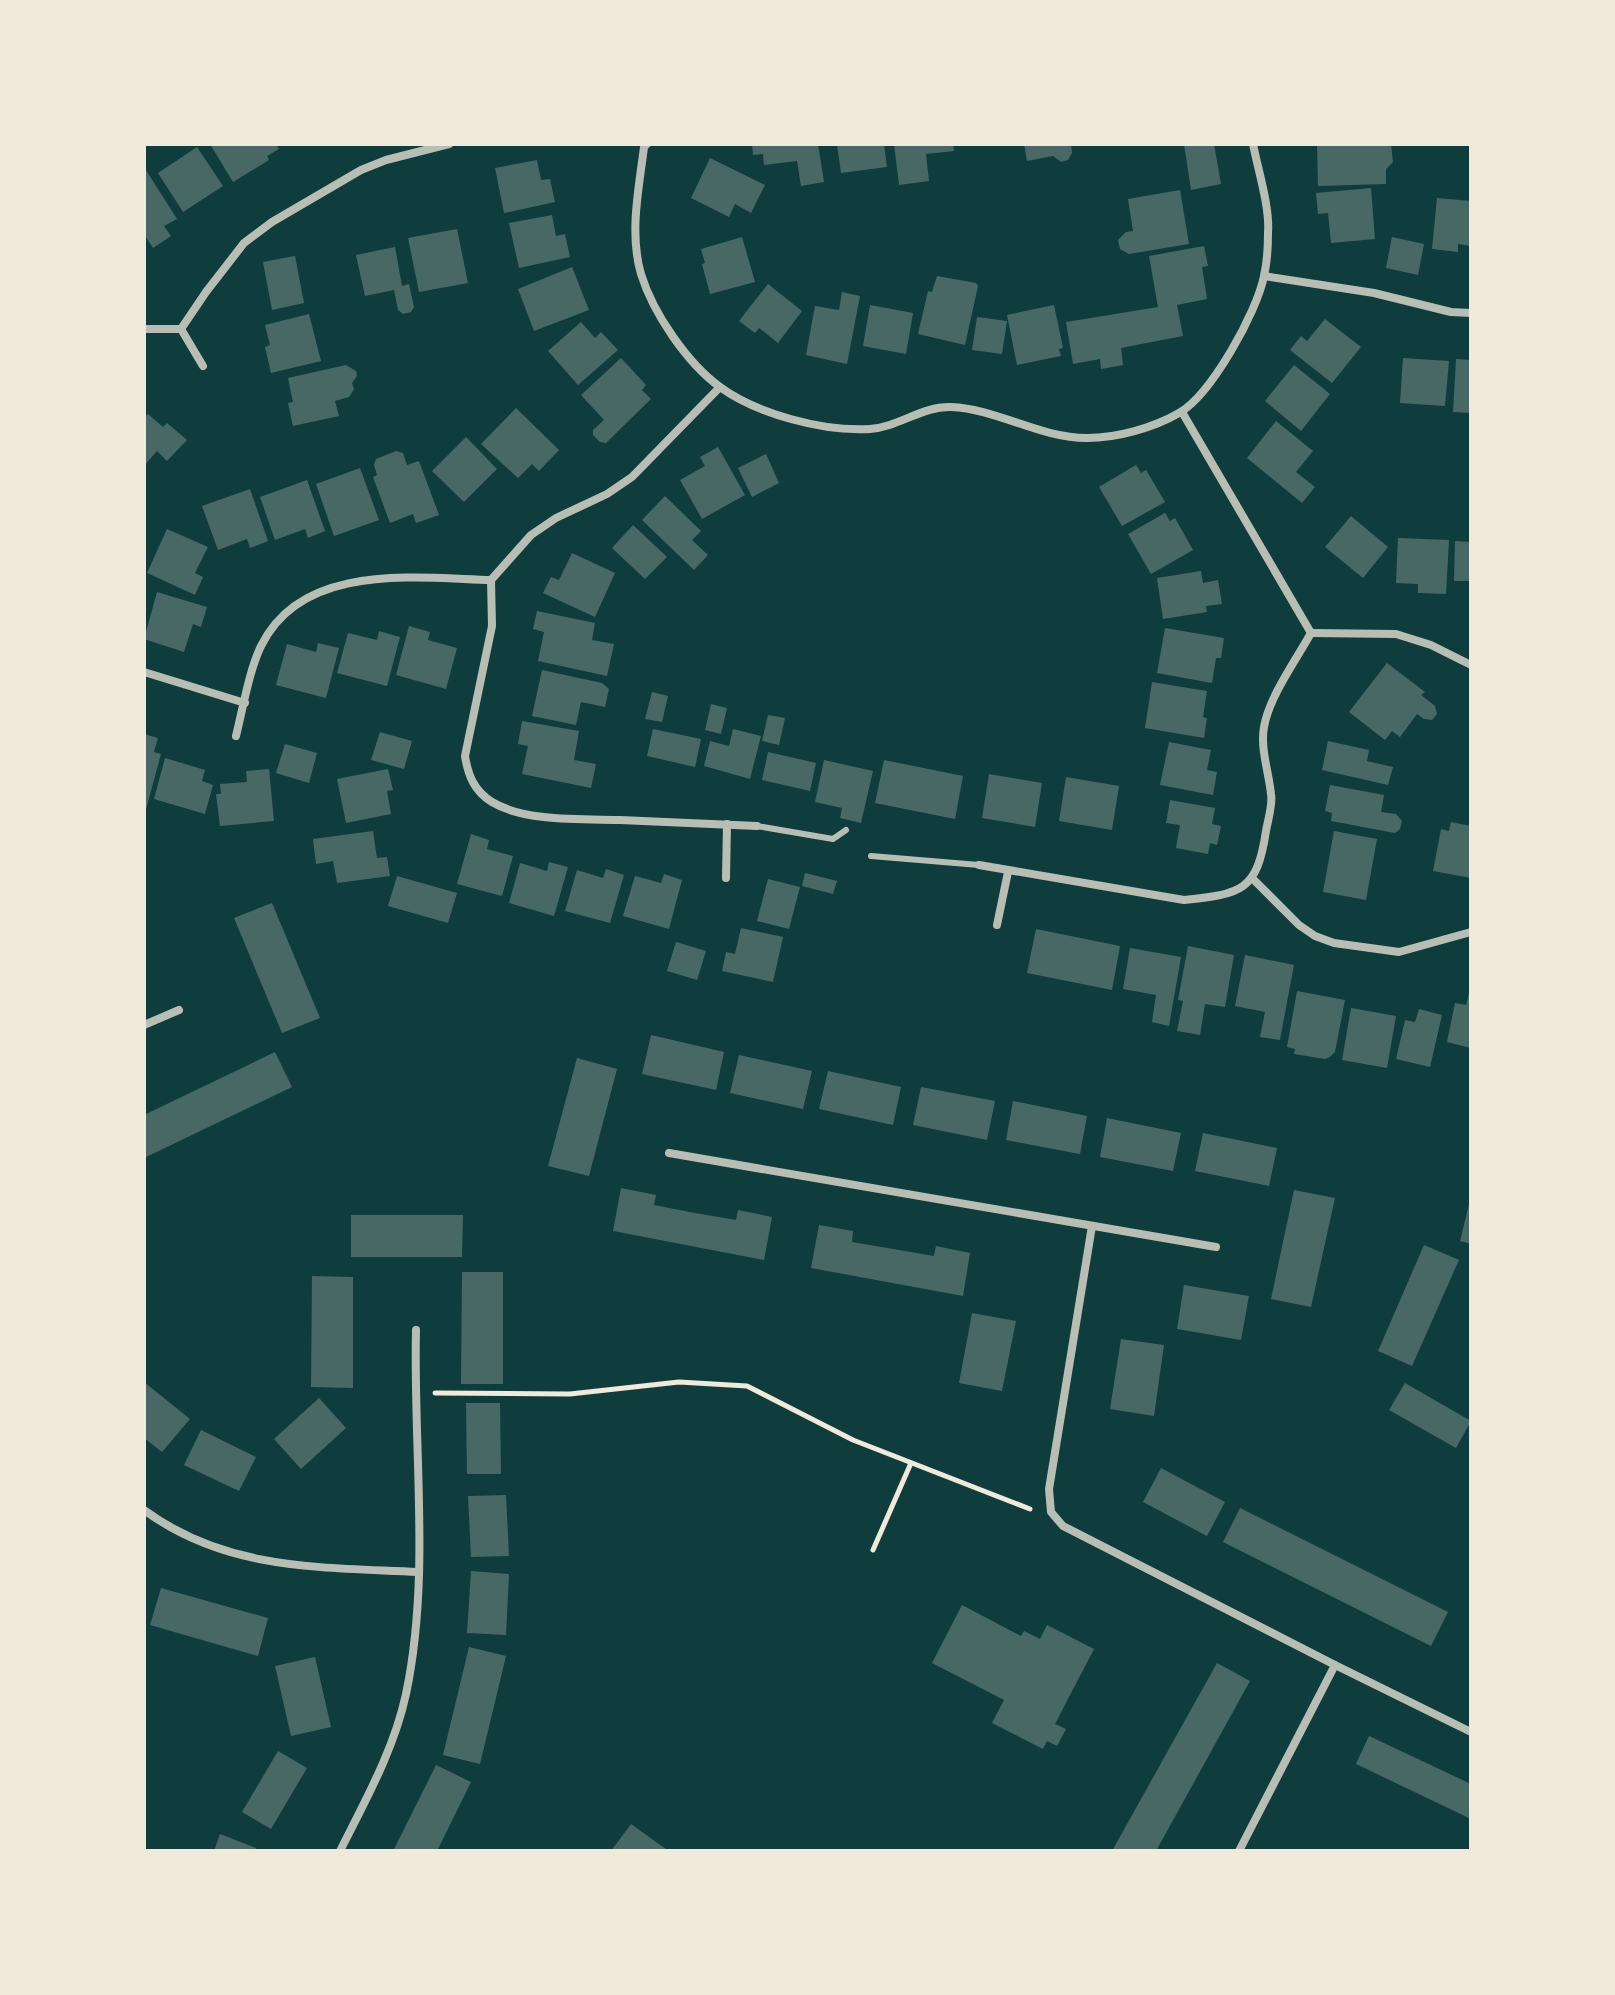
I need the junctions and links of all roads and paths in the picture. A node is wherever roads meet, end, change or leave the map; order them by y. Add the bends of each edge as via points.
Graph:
1 (449, 144) edge
2 (1253, 144) edge
3 (642, 145) edge
4 (1264, 276) junction
5 (1471, 313) edge
6 (144, 329) edge
7 (181, 329) junction
8 (203, 366) dead end
9 (720, 387) junction
10 (1182, 412) junction
11 (491, 580) junction
12 (1311, 633) junction
13 (1471, 665) edge
14 (144, 672) edge
15 (245, 703) junction
16 (236, 736) dead end
17 (727, 824) junction
18 (757, 826) joint
19 (846, 830) dead end
20 (871, 856) dead end
21 (979, 865) joint
22 (1008, 872) junction
23 (726, 878) dead end
24 (1253, 879) junction
25 (997, 925) dead end
26 (1471, 932) edge
27 (179, 1010) dead end
28 (144, 1025) edge
29 (669, 1153) dead end
30 (1092, 1226) junction
31 (1216, 1247) dead end
32 (416, 1330) dead end
33 (414, 1392) junction
34 (911, 1463) junction
35 (144, 1510) edge
36 (1051, 1512) junction
37 (873, 1550) dead end
38 (418, 1572) junction
39 (1335, 1665) junction
40 (1471, 1732) edge
41 (340, 1851) edge
42 (1239, 1851) edge

1 - 7 street via 361,170 272,222 244,243
2 - 4 street via 1269,229
3 - 9 street via 635,228 641,273 682,349
4 - 5 street
4 - 10 street via 1245,327 1213,378
6 - 7 street
7 - 8 street
9 - 10 street via 772,414 832,427 871,429 950,407 1046,433 1087,438 1133,432
9 - 11 street via 632,477 531,535
10 - 12 street
11 - 15 street via 387,577 331,588 303,600 280,618 261,647
11 - 17 street via 492,626 465,756 467,774 478,791 516,811 557,818
12 - 13 street via 1396,634
12 - 24 street via 1263,729 1272,796 1262,859
14 - 15 street
15 - 16 street
17 - 18 street
17 - 23 street
18 - 19 lane via 833,839
20 - 21 lane
21 - 22 street
22 - 24 street via 1184,900 1216,897
22 - 25 street
24 - 26 street via 1299,925 1334,943 1399,952
27 - 28 street
29 - 30 street
30 - 31 street
30 - 36 street via 1049,1489
32 - 33 street
33 - 34 path via 570,1394 679,1382 747,1386
33 - 38 street
34 - 36 path via 1028,1509
34 - 37 path
35 - 38 street via 212,1548 282,1565
36 - 39 street via 1063,1526
38 - 41 street via 406,1696 382,1765
39 - 40 street
39 - 42 street

